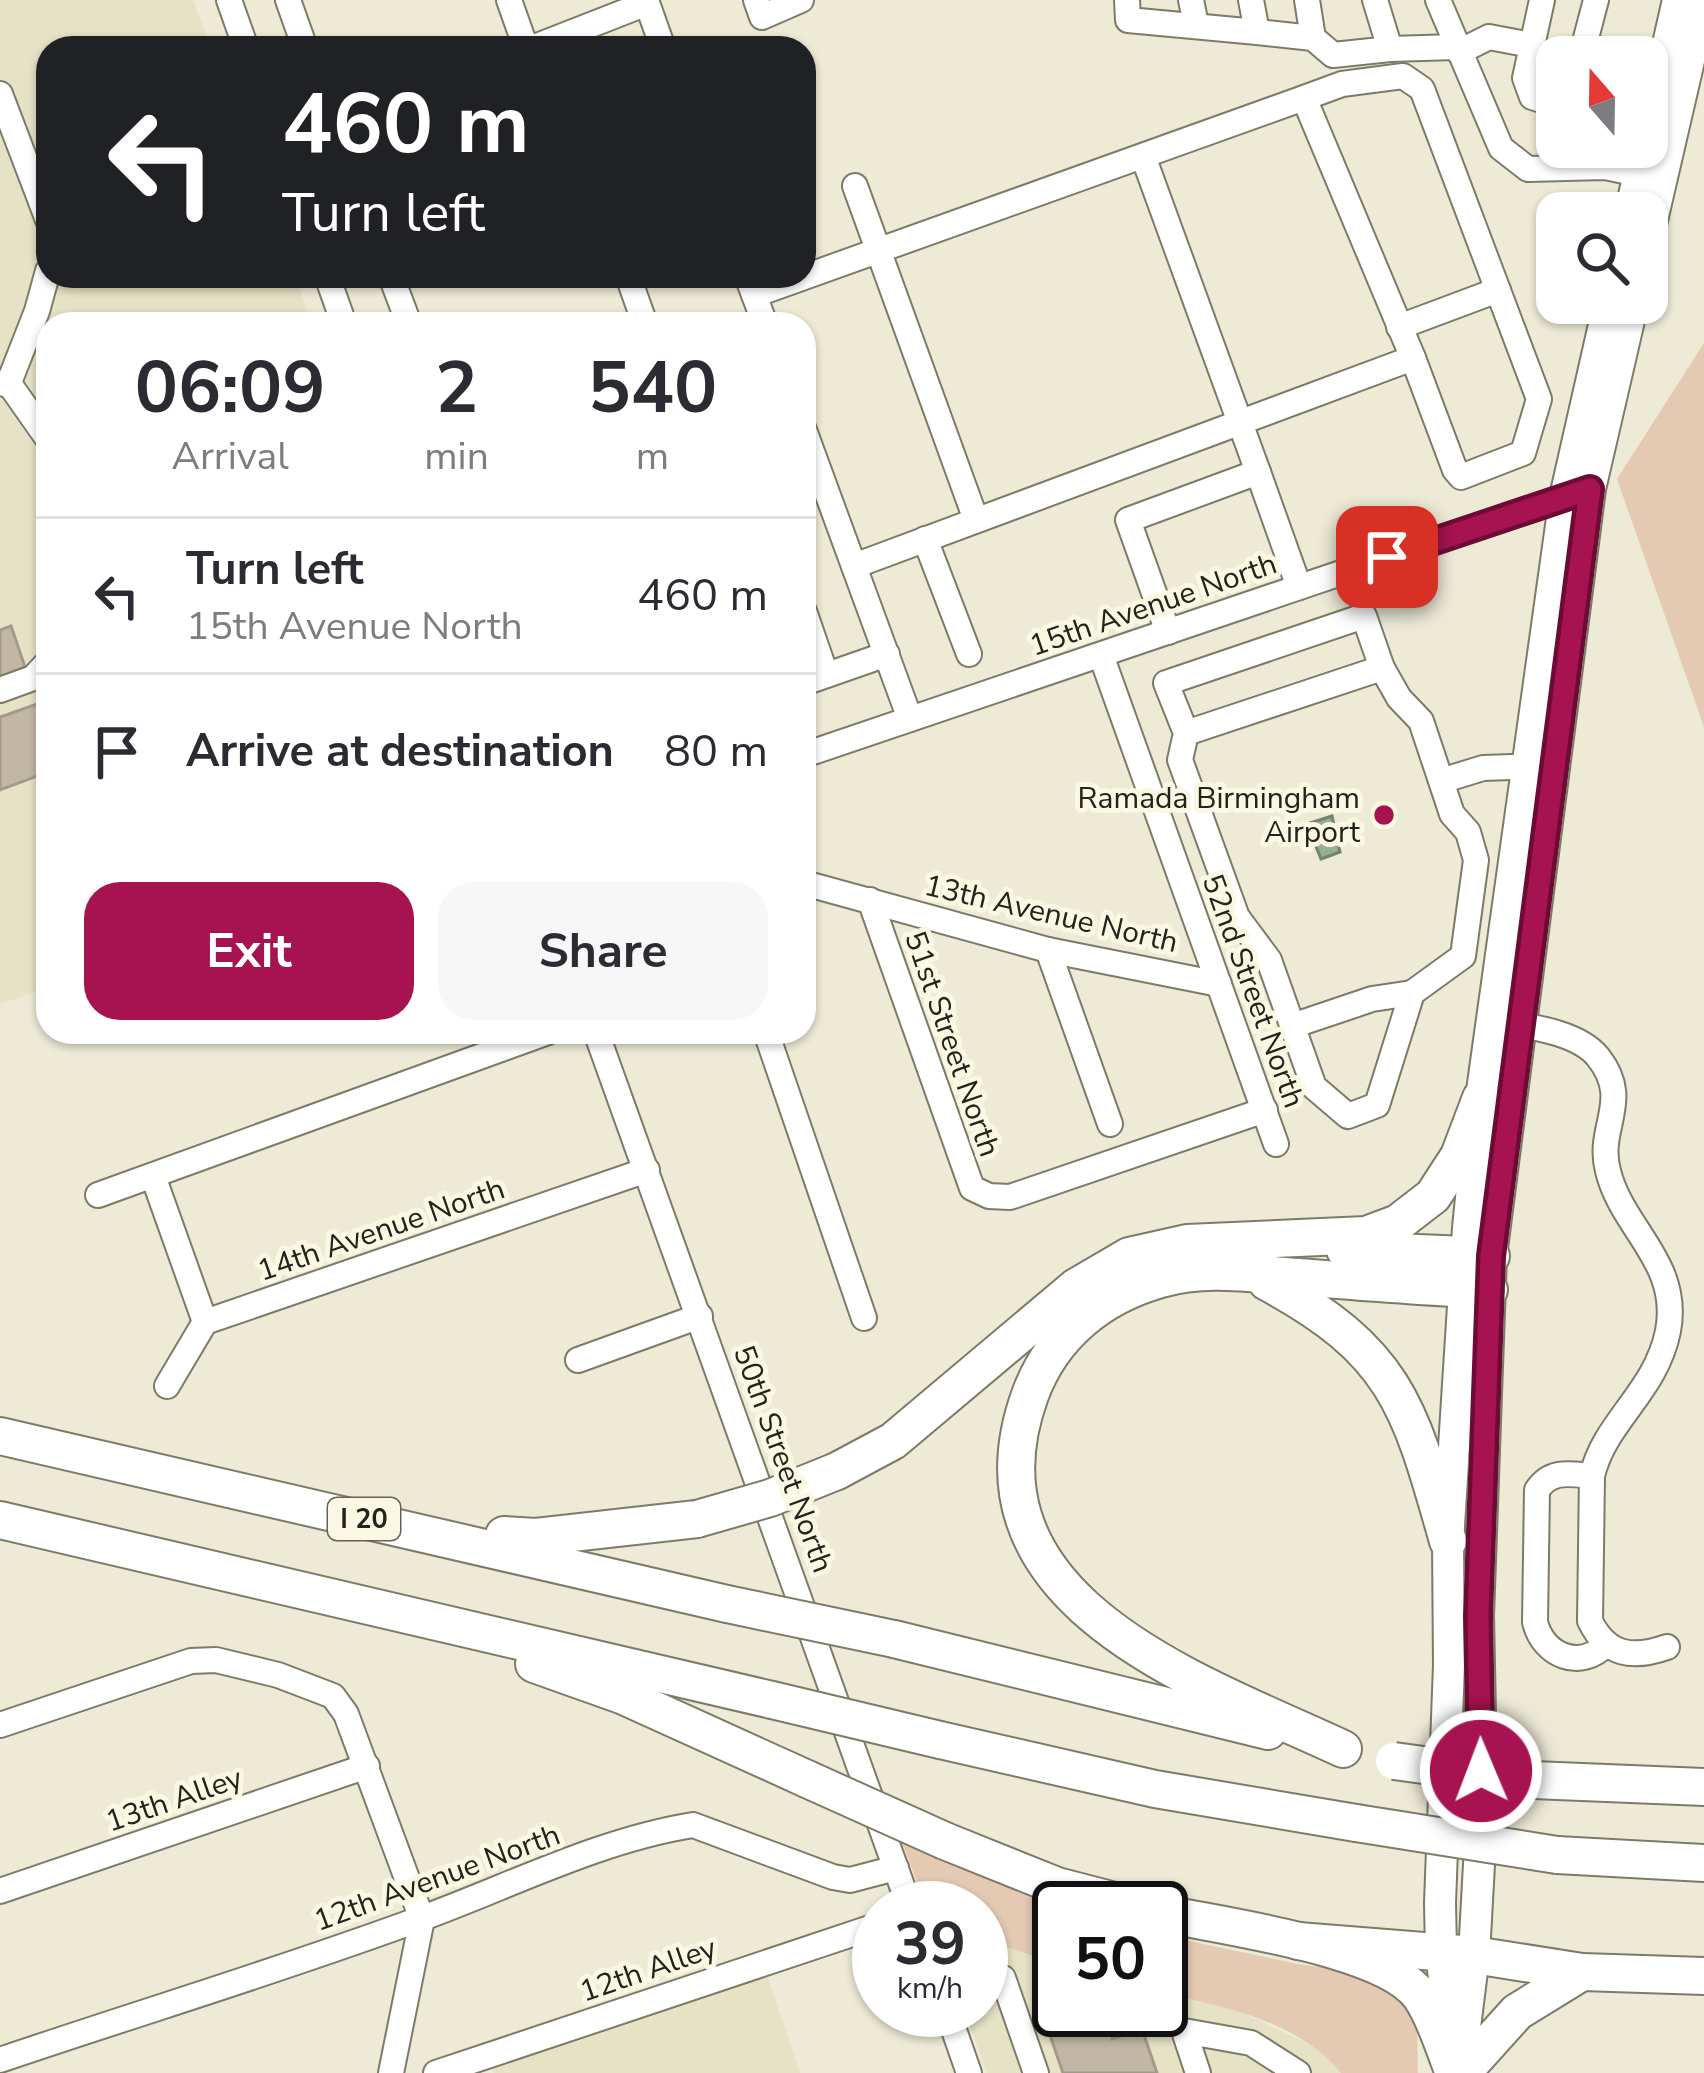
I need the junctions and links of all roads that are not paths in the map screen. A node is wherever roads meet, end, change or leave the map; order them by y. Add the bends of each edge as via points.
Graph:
1 (230, 0) edge
2 (288, 0) edge
3 (508, 0) edge
4 (756, 0) edge
5 (801, 0) edge
6 (1127, 0) edge
7 (1251, 0) edge
8 (1307, 0) edge
9 (1376, 0) edge
10 (1438, 0) edge
11 (1542, 0) edge
12 (1596, 0) edge
13 (1678, 0) edge
14 (1703, 0) edge
15 (646, 2) edge
16 (1193, 13) edge
17 (1258, 32) junction
18 (1699, 33) edge
19 (242, 36) edge
20 (301, 36) edge
21 (524, 36) edge
22 (560, 36) edge
23 (659, 36) edge
24 (1587, 36) edge
25 (1313, 38) junction
26 (1668, 44) edge
27 (1531, 45) junction
28 (1390, 49) junction
29 (1458, 50) junction
30 (0, 94) edge
31 (1304, 98) junction
32 (1536, 98) edge
33 (1668, 114) edge
34 (1143, 156) junction
35 (1536, 167) edge
36 (855, 186) dead end
37 (36, 188) edge
38 (879, 250) junction
39 (816, 268) edge
40 (1498, 290) junction
41 (36, 313) edge
42 (1606, 324) edge
43 (1627, 324) edge
44 (1400, 327) junction
45 (1413, 358) junction
46 (8, 396) edge
47 (1240, 422) junction
48 (36, 426) edge
49 (816, 463) edge
50 (1258, 472) junction
51 (1577, 493) junction
52 (976, 520) junction
53 (925, 539) junction
54 (854, 566) junction
55 (1298, 587) junction
56 (1168, 632) junction
57 (887, 654) junction
58 (969, 655) dead end
59 (1101, 655) junction
60 (1382, 668) junction
61 (36, 675) edge
62 (816, 679) edge
63 (0, 690) edge
64 (910, 719) junction
65 (1186, 733) junction
66 (816, 751) edge
67 (1540, 766) junction
68 (1441, 781) junction
69 (816, 886) edge
70 (870, 900) junction
71 (1048, 950) junction
72 (1219, 984) junction
73 (1412, 993) junction
74 (1506, 1023) junction
75 (1292, 1026) junction
76 (515, 1044) edge
77 (600, 1044) edge
78 (770, 1044) edge
79 (1480, 1098) junction
80 (1264, 1110) junction
81 (1109, 1124) dead end
82 (1276, 1144) dead end
83 (647, 1170) junction
84 (153, 1176) junction
85 (98, 1196) dead end
86 (1187, 1243) junction
87 (1478, 1273) junction
88 (1253, 1274) junction
89 (700, 1316) junction
90 (864, 1318) dead end
91 (205, 1322) junction
92 (578, 1360) dead end
93 (167, 1386) dead end
94 (0, 1436) edge
95 (1592, 1476) junction
96 (0, 1520) edge
97 (413, 1530) junction
98 (1448, 1541) junction
99 (350, 1600) junction
100 (1606, 1644) junction
101 (1667, 1647) dead end
102 (0, 1725) edge
103 (1343, 1750) junction
104 (368, 1766) junction
105 (1704, 1787) edge
106 (1704, 1863) edge
107 (896, 1868) junction
108 (901, 1881) edge
109 (1045, 1881) edge
110 (0, 1891) edge
111 (422, 1918) junction
112 (1188, 1919) edge
113 (852, 1933) edge
114 (1298, 1941) junction
115 (1457, 1954) junction
116 (1582, 1972) junction
117 (1704, 1976) edge
118 (1008, 1992) edge
119 (956, 2037) edge
120 (0, 2060) edge
121 (391, 2073) edge
122 (436, 2073) edge
123 (969, 2073) edge
124 (1036, 2073) edge
125 (1198, 2073) edge
126 (1298, 2073) edge
127 (1458, 2073) edge

1 - 19 street
2 - 20 street
3 - 21 street
4 - 5 street via 762,16
6 - 16 street via 1128,20
7 - 17 street
8 - 25 street
9 - 28 street
10 - 29 street
11 - 27 street
12 - 24 street
13 - 26 main road
14 - 18 main road
15 - 22 street
15 - 23 street
16 - 17 street
17 - 25 street
18 - 33 main road
25 - 28 street via 1334,55
27 - 29 street via 1490,37
27 - 32 street via 1525,78
28 - 29 street
29 - 35 street via 1501,148
30 - 37 street
31 - 34 street
31 - 40 street via 1342,84 1414,81
31 - 44 street
34 - 38 street
34 - 47 street
36 - 38 street
38 - 39 street
38 - 52 street
40 - 44 street
40 - 45 street via 1539,399 1523,453 1461,477
41 - 46 street
42 - 51 main road
43 - 51 main road
44 - 45 street
45 - 47 street
46 - 48 street
47 - 50 street
47 - 52 street
49 - 54 street
50 - 55 street
50 - 56 street via 1128,520
51 - 55 street, 15th Avenue North
51 - 67 main road
52 - 53 street
53 - 54 street
53 - 58 street
54 - 57 street
55 - 56 street, 15th Avenue North
56 - 59 street, 15th Avenue North
57 - 62 street
57 - 64 street
59 - 64 street, 15th Avenue North
59 - 72 street, 52nd Street North
60 - 65 street
60 - 65 street via 1364,616 1166,683
60 - 68 street via 1420,721
61 - 63 street
64 - 66 street, 15th Avenue North
65 - 75 street via 1180,760 1237,917 1269,960
67 - 68 street via 1483,768
67 - 74 main road
68 - 73 street via 1476,860 1463,956
69 - 70 street, 13th Avenue North
70 - 71 street, 13th Avenue North
70 - 80 street, 51st Street North via 972,1188 1010,1196
71 - 72 street, 13th Avenue North
71 - 81 street
72 - 80 street, 52nd Street North
73 - 75 street
73 - 75 street via 1377,1105 1348,1116 1314,1087
74 - 79 main road
74 - 87 main road
74 - 95 street via 1581,1044 1612,1079 1606,1168 1653,1249 1666,1289 1670,1323 1660,1358
76 - 84 street
77 - 83 street, 50th Street North
78 - 90 street
79 - 86 highway via 1460,1156 1433,1196 1398,1223 1366,1235
79 - 87 main road
80 - 82 street, 52nd Street North
83 - 89 street, 50th Street North
83 - 91 street, 14th Avenue North
84 - 85 street
84 - 91 street
86 - 87 highway
86 - 97 highway, bridge via 1129,1256 1076,1286 893,1441 770,1498 697,1520 536,1537
87 - 88 highway
87 - 98 main road
87 - 115 main road via 1482,1810
88 - 98 highway via 1309,1304 1379,1366 1419,1438
88 - 103 highway via 1163,1278 1120,1294 1073,1327 1037,1374 1022,1416 1019,1491 1042,1556 1102,1626 1155,1661
89 - 92 street
89 - 107 street, 50th Street North
91 - 93 street
94 - 97 highway, I 20
95 - 100 street via 1591,1621
95 - 100 street via 1550,1475 1537,1490 1535,1622 1564,1658 1591,1657
96 - 99 highway
97 - 103 highway, I 20, bridge
98 - 115 main road
99 - 106 highway, bridge via 1155,1789 1557,1856
99 - 109 highway, bridge via 624,1696
100 - 101 street via 1633,1656
102 - 104 street via 191,1660 216,1660 333,1696
103 - 105 highway, I 20, bridge via 1533,1780
104 - 110 street, 13th Alley
104 - 111 street
107 - 108 street, 50th Street North
107 - 111 street, 12th Avenue North via 833,1877 692,1825 613,1845
111 - 120 street, 12th Avenue North
111 - 121 street
112 - 114 highway
113 - 122 street, 12th Alley
114 - 115 highway
114 - 127 highway via 1406,1981
115 - 116 highway
115 - 127 main road
116 - 117 highway
116 - 127 highway via 1516,2012
118 - 124 street
119 - 123 street
125 - 126 street via 1184,2031 1250,2042

